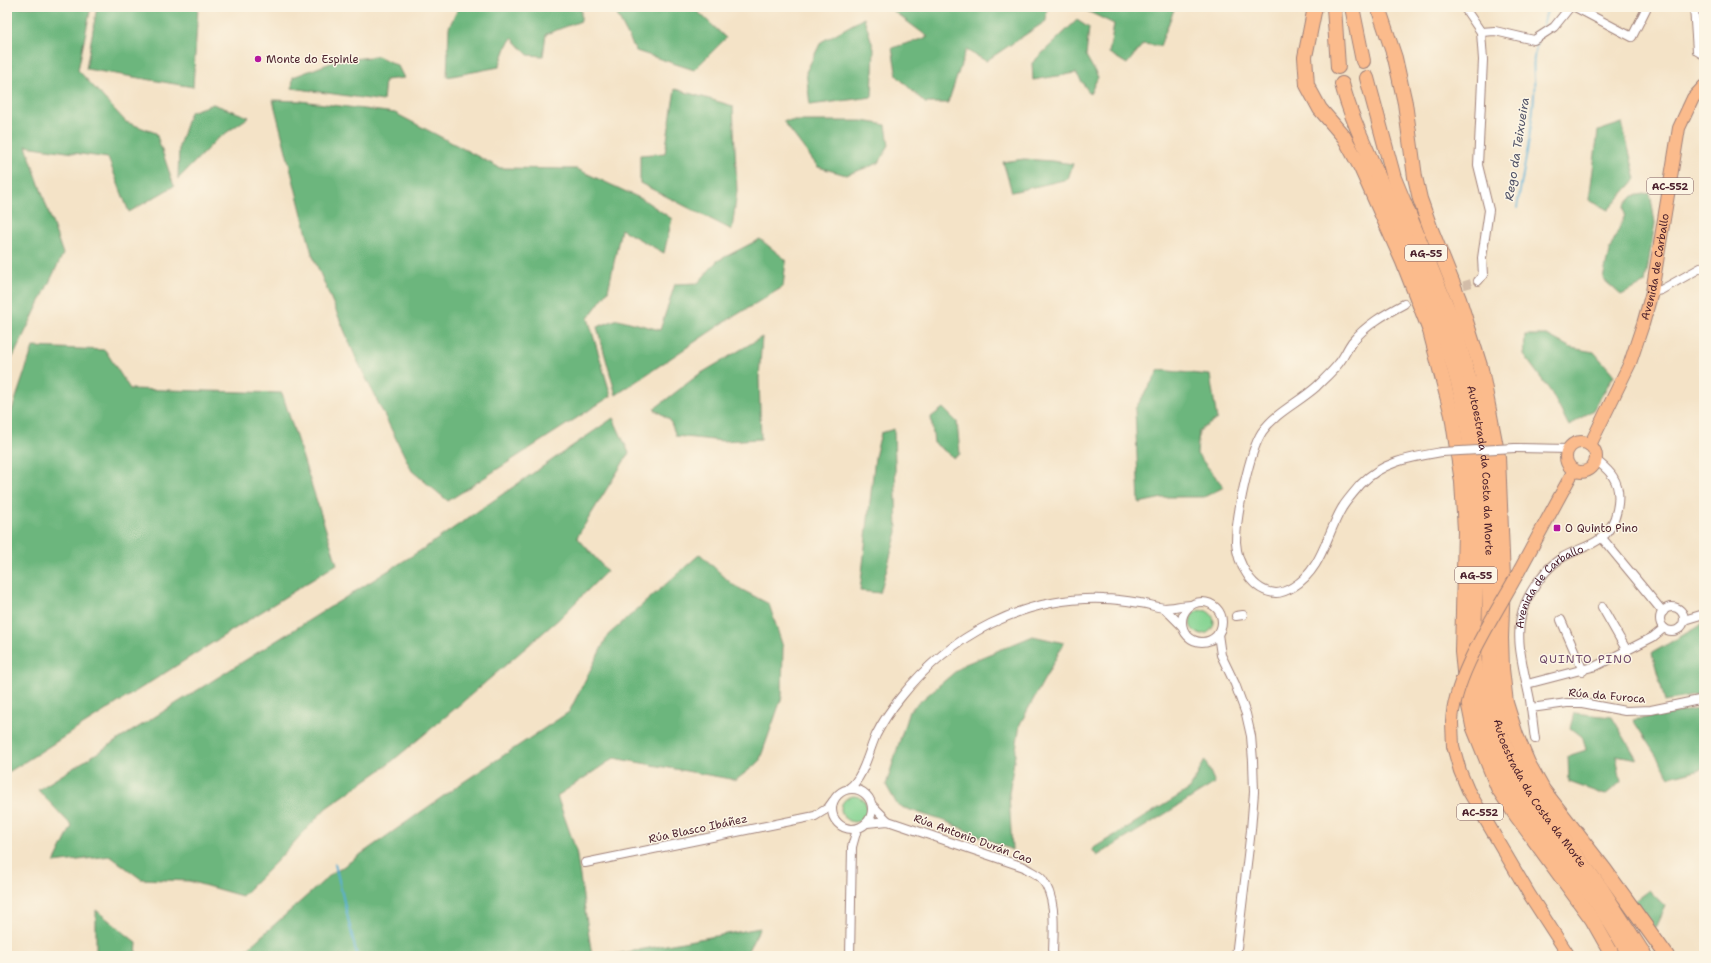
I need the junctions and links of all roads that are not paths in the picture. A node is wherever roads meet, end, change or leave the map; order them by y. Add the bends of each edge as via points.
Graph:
1 (1315, 7) edge
2 (1334, 7) edge
3 (1352, 7) edge
4 (1378, 7) edge
5 (1464, 7) edge
6 (1570, 7) edge
7 (1575, 7) edge
8 (1647, 7) edge
9 (1694, 7) edge
10 (1481, 32) junction
11 (1704, 56) edge
12 (1363, 61) dead end
13 (1338, 67) dead end
14 (1367, 78) dead end
15 (1342, 84) dead end
16 (1704, 86) edge
17 (1704, 266) edge
18 (1478, 281) dead end
19 (1652, 292) junction
20 (1404, 304) dead end
21 (1590, 444) junction
22 (1569, 449) junction
23 (1596, 460) junction
24 (1574, 470) junction
25 (1602, 538) junction
26 (1191, 605) junction
27 (1602, 607) dead end
28 (1164, 608) junction
29 (1663, 612) junction
30 (1704, 614) edge
31 (1561, 620) dead end
32 (1684, 620) junction
33 (1182, 626) junction
34 (1664, 628) junction
35 (1218, 634) junction
36 (1208, 641) junction
37 (1627, 651) junction
38 (1221, 655) junction
39 (1582, 671) junction
40 (1527, 684) junction
41 (1704, 699) edge
42 (1531, 708) junction
43 (1535, 739) dead end
44 (861, 775) junction
45 (849, 788) junction
46 (865, 793) junction
47 (833, 801) junction
48 (873, 806) junction
49 (815, 816) junction
50 (888, 820) junction
51 (867, 824) junction
52 (842, 826) junction
53 (857, 829) junction
54 (852, 847) junction
55 (585, 863) dead end
56 (850, 956) edge
57 (1052, 956) edge
58 (1236, 956) edge
59 (1569, 956) edge
60 (1614, 956) edge
61 (1630, 956) edge
62 (1645, 956) edge
63 (1667, 956) edge

1 - 60 highway via 1305,57 1308,85 1320,109 1344,137 1361,168 1403,262 1430,331 1452,414 1463,502 1462,652 1473,726 1498,788 1592,919
2 - 13 highway
3 - 12 highway
4 - 63 highway via 1395,58 1405,103 1420,199 1459,299 1482,369 1498,457 1503,578 1500,638 1506,703 1516,735 1543,790
5 - 10 street
6 - 10 street via 1554,27 1534,40 1495,32
7 - 8 street via 1632,37
9 - 11 street via 1697,51
10 - 18 street via 1483,60 1478,165 1489,210 1482,258 1483,275
14 - 62 highway, Autoestrada da Costa da Morte / AG-55 via 1394,178 1452,319 1478,415 1486,481 1490,563 1489,673 1502,737 1535,801 1601,888
15 - 61 highway, Autoestrada da Costa da Morte / AG-55 via 1358,133 1444,332 1459,384 1476,488 1475,664 1486,726 1499,763 1531,818 1597,902
16 - 19 main road, Avenida de Carballo / AC-552 via 1693,98 1679,128
17 - 19 street via 1661,290
19 - 21 main road, Avenida de Carballo / AC-552 via 1630,363
20 - 22 street, bridge via 1370,325 1353,342 1340,363 1314,388 1279,414 1262,432 1251,455 1236,543 1247,575 1261,588 1277,593 1301,582 1316,565 1342,507 1362,483 1383,467 1409,457 1442,452 1515,448
21 - 22 main road via 1576,443
21 - 23 main road via 1595,451
22 - 24 main road via 1568,463
23 - 24 main road via 1586,471
23 - 25 street via 1613,477 1619,499 1615,517
24 - 59 main road, AC-552, bridge via 1470,660 1457,691 1452,712 1453,746 1468,790
25 - 29 street
25 - 40 street, Avenida de Carballo via 1561,558 1549,568 1525,604 1519,623 1519,642
26 - 28 street
26 - 33 street via 1183,614
26 - 35 street via 1201,601 1216,607 1222,620
27 - 37 street
28 - 33 street
28 - 44 street via 1126,600 1078,599 1033,607 982,627 941,655 900,697 877,734
29 - 32 street via 1669,608 1676,608
29 - 34 street via 1660,620
30 - 32 street
31 - 39 street
32 - 34 street via 1677,630 1670,631
33 - 36 street via 1184,632 1195,641
34 - 37 street
35 - 36 street
35 - 38 street
36 - 38 street
37 - 39 street
38 - 58 street via 1246,714 1253,761 1251,830
39 - 40 street
40 - 42 street, Avenida de Carballo
41 - 42 street, Rúa da Furoca via 1651,710 1625,710 1567,702
42 - 43 street, Avenida de Carballo
44 - 45 street
44 - 46 street
45 - 46 street
45 - 47 street via 840,792
46 - 48 street
47 - 49 street, Rúa Blasco Ibáñez via 828,808
47 - 52 street via 832,814
48 - 50 street, Rúa Antonio Durán Cao
48 - 51 street
49 - 52 street, Rúa Blasco Ibáñez via 829,819
49 - 55 street, Rúa Blasco Ibáñez
50 - 51 street, Rúa Antonio Durán Cao
50 - 57 street, Rúa Antonio Durán Cao via 1024,867 1042,879 1050,896 1053,918
51 - 53 street
52 - 53 street
52 - 54 street
53 - 54 street
54 - 56 street

